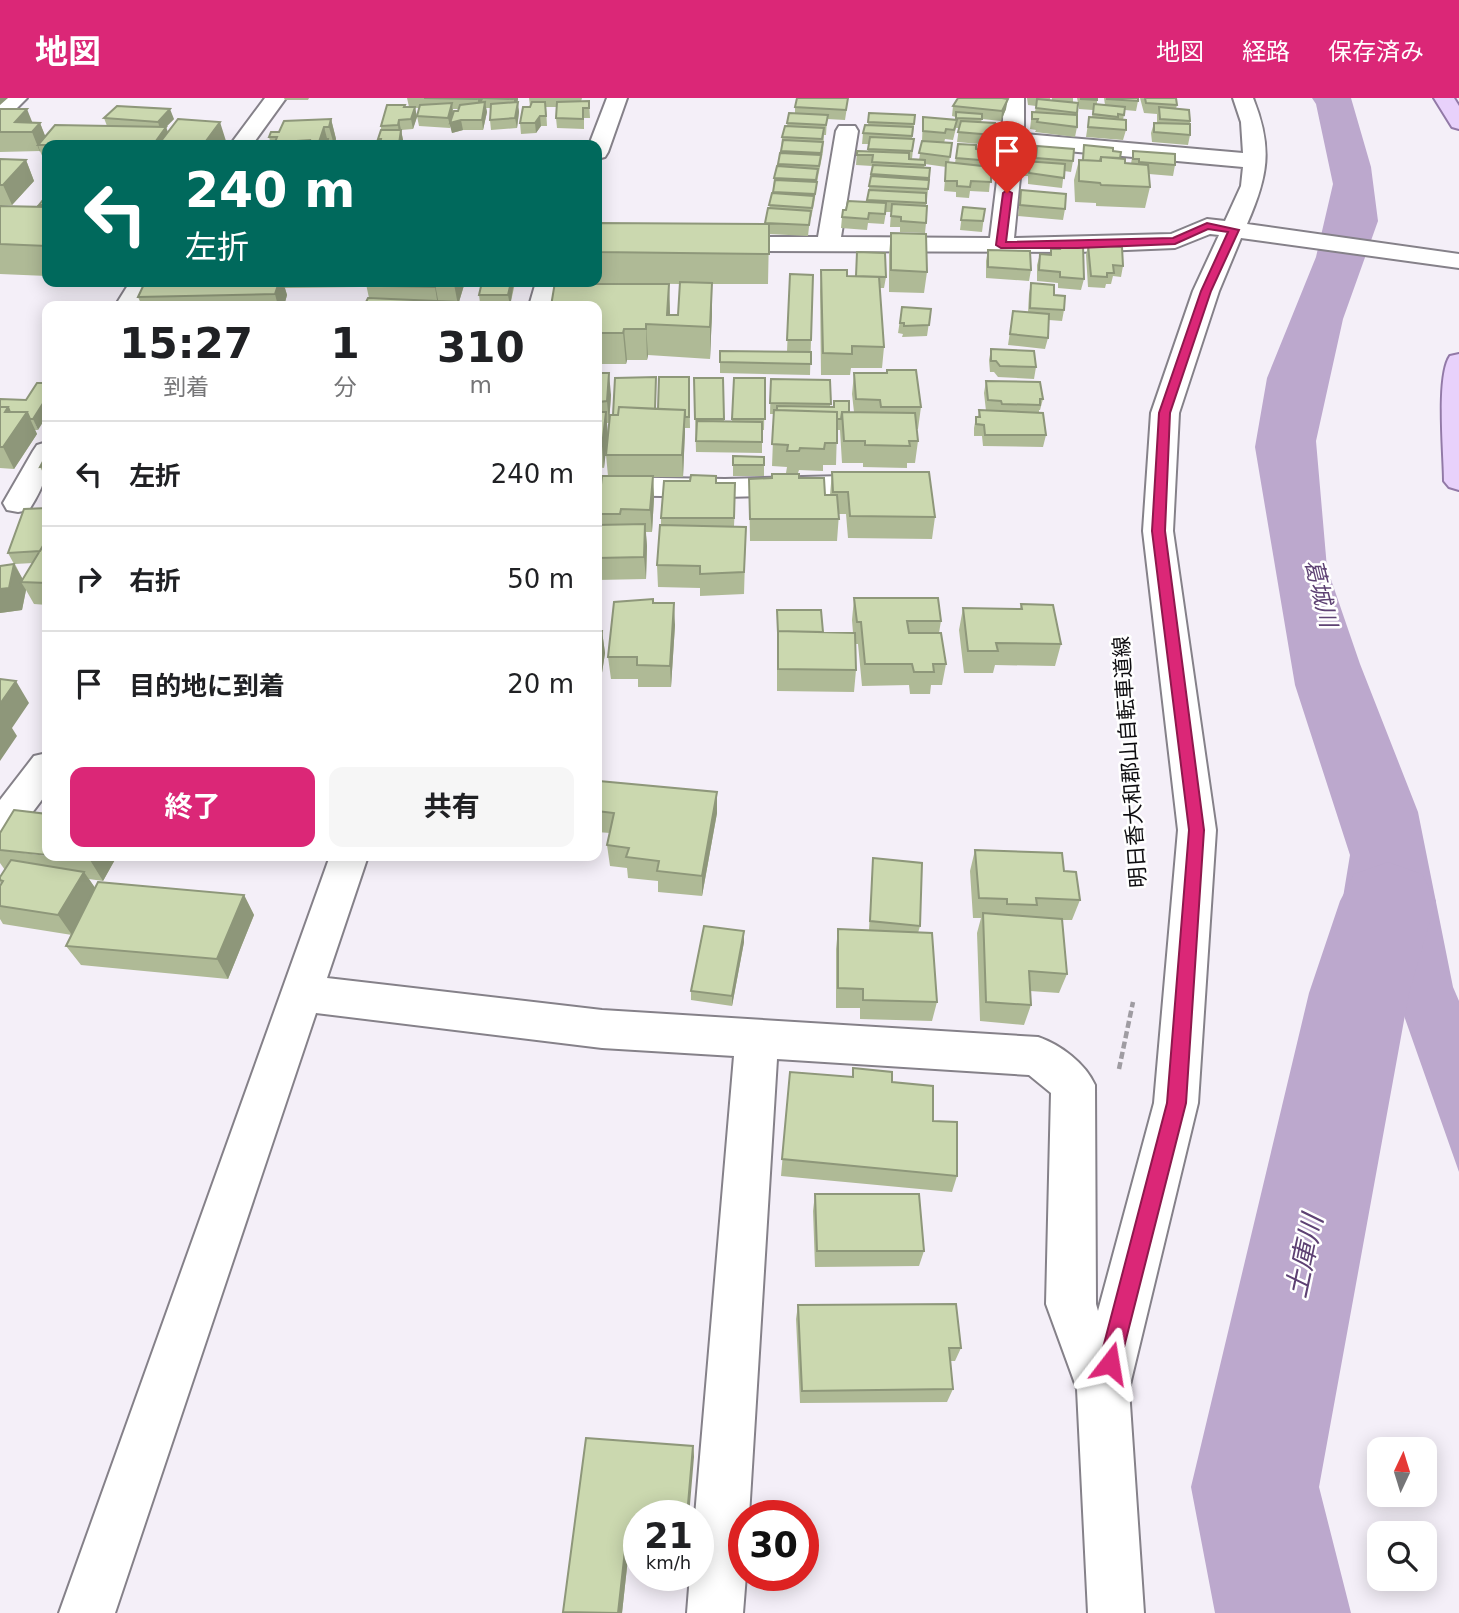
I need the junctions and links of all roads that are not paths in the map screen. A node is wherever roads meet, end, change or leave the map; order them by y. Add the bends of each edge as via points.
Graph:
1 (17, 98) edge
2 (276, 98) edge
3 (617, 98) edge
4 (1014, 98) edge
5 (1243, 98) edge
6 (1444, 98) edge
7 (0, 114) edge
8 (1459, 123) edge
9 (847, 131) dead end
10 (245, 140) edge
11 (601, 140) edge
12 (1013, 140) junction
13 (1255, 161) junction
14 (1241, 231) junction
15 (692, 244) edge
16 (1001, 245) junction
17 (828, 246) junction
18 (1448, 260) edge
19 (143, 287) edge
20 (132, 301) edge
21 (1459, 362) edge
22 (42, 461) edge
23 (1459, 481) edge
24 (911, 484) edge
25 (602, 486) edge
26 (22, 503) edge
27 (42, 773) edge
28 (0, 828) edge
29 (347, 861) edge
30 (302, 993) junction
31 (757, 1039) junction
32 (1103, 1390) junction
33 (87, 1613) edge
34 (715, 1613) edge
35 (1116, 1613) edge

1 - 7 street
2 - 10 street
3 - 11 street
4 - 12 street
5 - 13 street via 1252,122
6 - 8 main road
9 - 17 street
12 - 13 street
12 - 16 street
13 - 14 street
14 - 16 street via 1207,226 1175,241
14 - 18 street
14 - 32 street via 1206,291 1165,413 1158,531 1196,830 1176,1103
15 - 17 street
16 - 17 street
19 - 20 street
21 - 23 main road
22 - 26 street
24 - 25 street
27 - 28 street
29 - 30 street
30 - 31 street via 602,1029
30 - 33 street
31 - 32 street via 1038,1056 1073,1085 1071,1304
31 - 34 street
32 - 35 street

